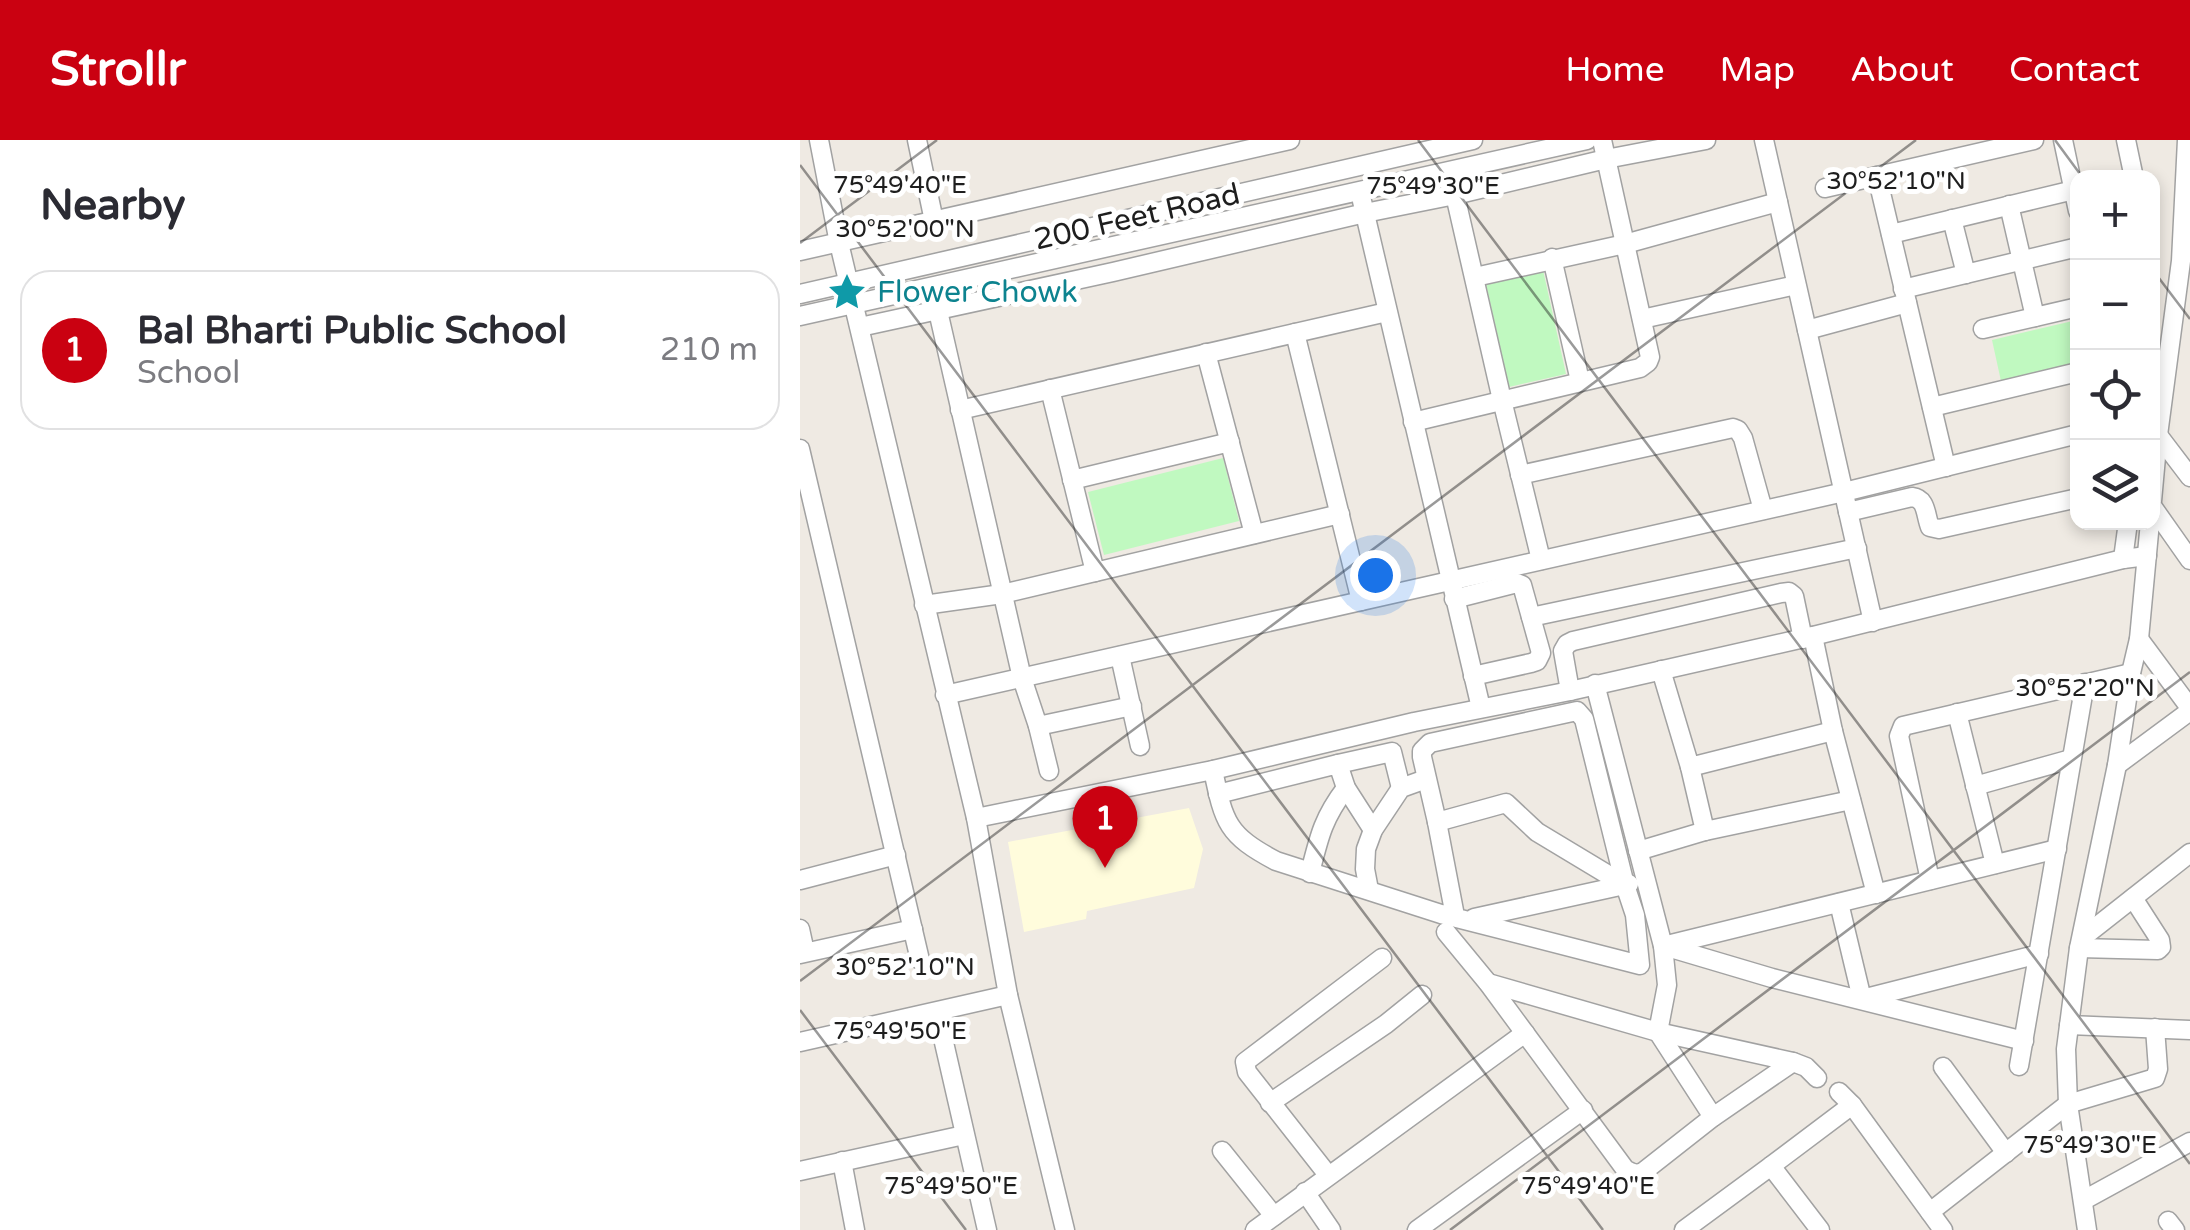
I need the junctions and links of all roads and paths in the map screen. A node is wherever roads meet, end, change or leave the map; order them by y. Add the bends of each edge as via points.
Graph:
1 (819, 140) edge
2 (917, 140) edge
3 (1290, 140) edge
4 (1473, 140) edge
5 (1587, 140) edge
6 (1706, 140) edge
7 (1764, 140) edge
8 (2034, 140) edge
9 (2063, 140) edge
10 (2126, 140) edge
11 (2187, 140) edge
12 (1604, 150) edge
13 (2070, 170) edge
14 (2132, 170) edge
15 (1878, 176) junction
16 (1824, 188) dead end
17 (1360, 191) junction
18 (2070, 191) edge
19 (2187, 192) edge
20 (1455, 195) junction
21 (1778, 202) junction
22 (2009, 206) junction
23 (1365, 213) junction
24 (1952, 219) junction
25 (934, 221) junction
26 (1892, 234) junction
27 (839, 242) junction
28 (1625, 244) junction
29 (801, 245) edge
30 (2070, 248) edge
31 (1552, 258) junction
32 (2024, 260) junction
33 (2185, 267) edge
34 (1966, 274) junction
35 (1475, 277) junction
36 (849, 284) junction
37 (1796, 285) junction
38 (800, 294) edge
39 (1905, 296) junction
40 (854, 304) junction
41 (2070, 309) edge
42 (938, 311) junction
43 (1387, 312) junction
44 (800, 316) edge
45 (2036, 317) junction
46 (1642, 319) junction
47 (860, 327) junction
48 (1984, 329) dead end
49 (1807, 330) junction
50 (1295, 333) junction
51 (1206, 353) junction
52 (2070, 374) edge
53 (1580, 381) junction
54 (1050, 390) junction
55 (1502, 400) junction
56 (1932, 407) junction
57 (960, 410) junction
58 (1413, 422) junction
59 (2160, 423) edge
60 (2070, 436) edge
61 (2160, 438) edge
62 (1230, 442) junction
63 (800, 449) edge
64 (1946, 467) junction
65 (1520, 475) junction
66 (2190, 477) edge
67 (1072, 480) junction
68 (1844, 492) junction
69 (806, 499) edge
70 (2070, 500) edge
71 (1763, 510) junction
72 (1848, 512) junction
73 (1340, 514) junction
74 (2160, 516) edge
75 (2127, 530) edge
76 (2149, 530) edge
77 (1254, 534) junction
78 (1856, 548) junction
79 (2147, 556) junction
80 (2124, 559) junction
81 (1541, 560) junction
82 (2190, 560) edge
83 (1095, 572) junction
84 (1452, 591) junction
85 (1002, 594) junction
86 (1361, 601) junction
87 (924, 605) junction
88 (1531, 617) junction
89 (1873, 622) junction
90 (1808, 637) junction
91 (2139, 639) junction
92 (1120, 656) junction
93 (1660, 670) junction
94 (2132, 673) junction
95 (1473, 676) junction
96 (1022, 678) junction
97 (2086, 683) junction
98 (1595, 684) junction
99 (1570, 691) junction
100 (946, 695) junction
101 (1132, 706) junction
102 (1481, 708) junction
103 (2190, 710) edge
104 (1957, 713) junction
105 (1038, 726) junction
106 (1833, 731) junction
107 (1140, 746) dead end
108 (1426, 746) junction
109 (1392, 752) junction
110 (2071, 759) junction
111 (1338, 764) junction
112 (2118, 765) junction
113 (1690, 767) junction
114 (1213, 770) junction
115 (1049, 771) dead end
116 (1426, 779) junction
117 (1975, 786) junction
118 (1346, 788) junction
119 (1401, 788) junction
120 (1218, 794) junction
121 (1851, 800) junction
122 (976, 818) junction
123 (1437, 822) junction
124 (1373, 830) junction
125 (1705, 831) junction
126 (2057, 849) junction
127 (1638, 851) junction
128 (2190, 853) edge
129 (896, 854) junction
130 (1995, 864) junction
131 (1310, 873) junction
132 (800, 880) edge
133 (1930, 880) junction
134 (1646, 881) junction
135 (1625, 885) junction
136 (1368, 890) junction
137 (1876, 894) junction
138 (2132, 898) junction
139 (1839, 903) junction
140 (1456, 923) junction
141 (800, 929) edge
142 (913, 929) junction
143 (2080, 943) junction
144 (1663, 946) junction
145 (803, 953) edge
146 (2039, 954) junction
147 (1382, 958) dead end
148 (920, 960) dead end
149 (1488, 983) junction
150 (1008, 995) junction
151 (1422, 995) dead end
152 (1862, 999) junction
153 (936, 1012) junction
154 (2069, 1025) junction
155 (2155, 1028) junction
156 (2190, 1030) edge
157 (1658, 1032) junction
158 (1525, 1033) junction
159 (2024, 1041) junction
160 (800, 1042) edge
161 (1793, 1062) junction
162 (2019, 1066) dead end
163 (1943, 1067) dead end
164 (1817, 1078) dead end
165 (1270, 1103) junction
166 (2068, 1104) junction
167 (1583, 1110) junction
168 (1714, 1117) junction
169 (964, 1135) junction
170 (2190, 1142) edge
171 (1222, 1151) dead end
172 (2006, 1153) junction
173 (842, 1161) junction
174 (1772, 1166) junction
175 (800, 1171) edge
176 (1328, 1175) junction
177 (1305, 1192) junction
178 (2084, 1200) junction
179 (1930, 1212) junction
180 (1274, 1216) junction
181 (1693, 1227) edge
182 (855, 1230) edge
183 (986, 1230) edge
184 (1065, 1230) edge
185 (1254, 1230) edge
186 (1331, 1230) edge
187 (1417, 1230) edge
188 (1820, 1230) edge
189 (1943, 1230) edge
190 (2087, 1230) edge

1 - 27 street
2 - 25 street
3 - 25 street
4 - 36 street, 200 Feet Road
5 - 17 street
6 - 12 street
7 - 21 street
8 - 15 street
9 - 13 street
10 - 14 street
11 - 19 street
12 - 20 street
12 - 28 street
15 - 16 street
15 - 26 street
17 - 23 street
17 - 40 street
18 - 22 street
19 - 33 street
20 - 23 street
20 - 35 street
21 - 28 street
21 - 37 street
22 - 24 street
22 - 32 street
23 - 42 street
23 - 43 street
24 - 26 street
24 - 34 street
25 - 27 street
26 - 39 street
27 - 29 street
27 - 36 street
28 - 31 street
28 - 46 street
30 - 32 street
31 - 35 street
31 - 53 street
32 - 34 street
32 - 45 street
33 - 59 street
34 - 39 street
35 - 55 street
36 - 38 street, 200 Feet Road
36 - 40 street
37 - 46 street
37 - 49 street
39 - 49 street
39 - 56 street
40 - 44 street
40 - 47 street
41 - 45 street
42 - 47 street
42 - 57 street
43 - 50 street
43 - 58 street
45 - 48 street
46 - 53 street via 1648,362
47 - 87 street
49 - 68 street
50 - 51 street
50 - 73 street
51 - 54 street
51 - 62 street
52 - 56 street
53 - 55 street
54 - 57 street
54 - 67 street
55 - 58 street
55 - 65 street
56 - 64 street
57 - 85 street
58 - 84 street
60 - 64 street
61 - 66 street
62 - 67 street
62 - 77 street
63 - 69 street
64 - 68 street
65 - 71 street via 1733,428 1743,438
65 - 81 street
67 - 83 street
68 - 71 street
68 - 72 street
69 - 129 street
70 - 72 street via 1939,529 1930,526 1918,498
71 - 81 street
72 - 78 street
73 - 77 street
73 - 86 street
74 - 82 street
75 - 80 street
76 - 79 street
77 - 83 street
78 - 88 street
78 - 89 street
79 - 80 street
79 - 91 street
80 - 89 street
81 - 84 street
83 - 85 street
84 - 86 street
84 - 88 street via 1517,583
84 - 95 street
85 - 87 street
85 - 96 street
86 - 92 street
87 - 100 street
88 - 95 street via 1537,661
89 - 90 street
90 - 93 street
90 - 99 street via 1794,596 1781,593 1573,641 1563,651
90 - 106 street
91 - 94 street
91 - 103 street
92 - 96 street
92 - 101 street
93 - 98 street
93 - 113 street
94 - 97 street
94 - 112 street
95 - 102 street
96 - 100 street
96 - 105 street
97 - 104 street
97 - 110 street
98 - 99 street
98 - 127 street
99 - 102 street
100 - 122 street
101 - 105 street
101 - 107 street
102 - 114 street
103 - 112 street
104 - 117 street
104 - 133 street via 1899,731
105 - 115 street
106 - 113 street
106 - 121 street
108 - 109 street
108 - 116 street
108 - 135 street via 1577,712
109 - 111 street
109 - 119 street
110 - 117 street
110 - 126 street
111 - 118 street
111 - 120 street
112 - 143 street
113 - 125 street
114 - 120 street
114 - 122 street
116 - 119 street
116 - 123 street
117 - 130 street
118 - 124 street
118 - 131 street via 1329,810
119 - 124 street
120 - 131 street via 1229,826 1241,838
121 - 125 street
121 - 137 street
122 - 150 street
123 - 135 street via 1506,803 1537,832
123 - 140 street
124 - 136 street via 1366,850
125 - 127 street
126 - 130 street
126 - 146 street
127 - 134 street
128 - 138 street
129 - 132 street
129 - 142 street
130 - 133 street
131 - 136 street
133 - 137 street
134 - 135 street
134 - 144 street
135 - 140 street
135 - 140 street via 1636,914 1640,965
136 - 140 street
137 - 139 street
138 - 143 street
138 - 143 street via 2160,940 2158,950
139 - 144 street
139 - 152 street
140 - 149 street
141 - 145 street
142 - 145 street
142 - 148 street
143 - 154 street
144 - 152 street
144 - 157 street via 1667,986
146 - 152 street
146 - 159 street
147 - 165 street via 1245,1062
149 - 157 street
149 - 158 street
150 - 153 street
150 - 184 street
151 - 165 street
152 - 159 street
153 - 160 street
153 - 169 street
154 - 155 street
154 - 166 street
155 - 156 street
155 - 166 street via 2154,1078
157 - 161 street
157 - 168 street
158 - 167 street
158 - 176 street
159 - 162 street
161 - 164 street
161 - 168 street
163 - 172 street
165 - 176 street
166 - 172 street
166 - 178 street
167 - 168 street via 1625,1170 1637,1174
167 - 187 street
169 - 173 street
169 - 183 street
170 - 178 street
171 - 180 street
172 - 179 street
173 - 175 street
173 - 182 street
174 - 179 street via 1845,1099
174 - 181 street
174 - 188 street
176 - 177 street
177 - 180 street
177 - 186 street
178 - 190 street
179 - 189 street
180 - 185 street

